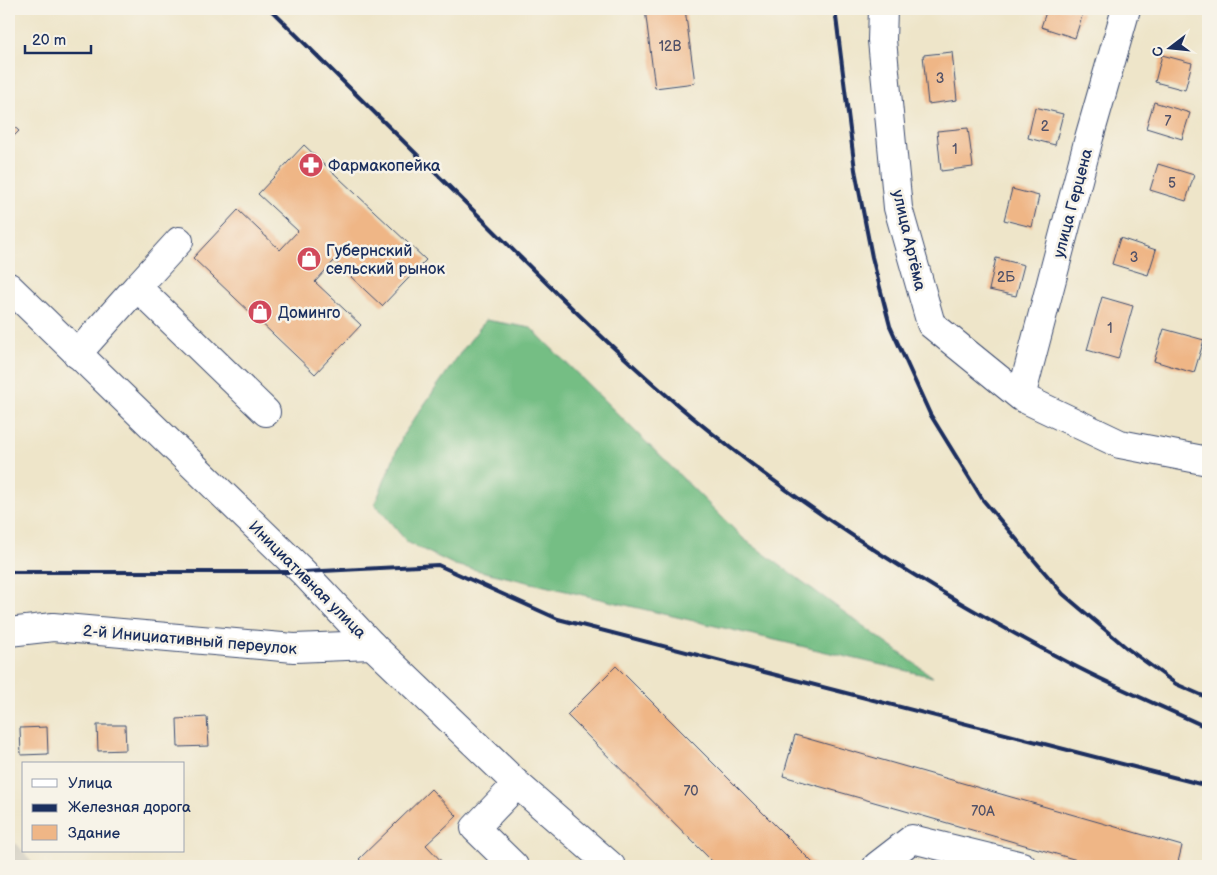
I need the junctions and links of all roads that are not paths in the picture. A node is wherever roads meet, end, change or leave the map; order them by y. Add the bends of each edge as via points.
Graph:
1 (883, 9) edge
2 (1126, 9) edge
3 (178, 241) dead end
4 (9, 287) edge
5 (137, 287) junction
6 (77, 354) junction
7 (1021, 397) junction
8 (266, 412) dead end
9 (1208, 461) edge
10 (9, 632) edge
11 (372, 645) junction
12 (517, 784) junction
13 (514, 866) edge
14 (612, 866) edge
15 (877, 866) edge
16 (1022, 866) edge

1 - 7 street, улица Артёма via 882,40 898,208 931,324
2 - 7 street, улица Герцена
3 - 5 street
4 - 6 street, Инициативная улица
5 - 6 street
5 - 8 street
6 - 11 street, Инициативная улица via 303,572
7 - 9 street, улица Артёма via 1120,444
10 - 11 street, 2-й Инициативный переулок via 53,628 294,648
11 - 12 street, Инициативная улица
12 - 13 street via 475,828
12 - 14 street, Инициативная улица
15 - 16 street via 912,838

